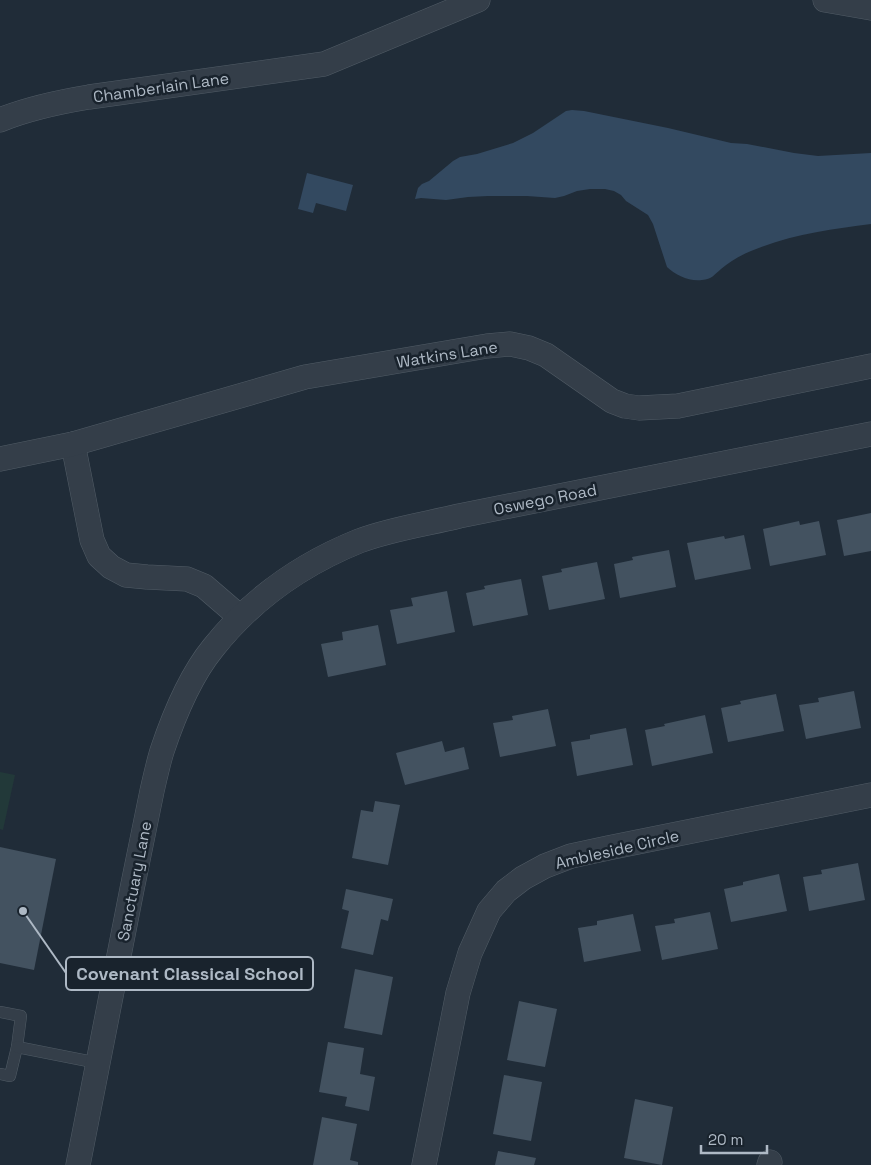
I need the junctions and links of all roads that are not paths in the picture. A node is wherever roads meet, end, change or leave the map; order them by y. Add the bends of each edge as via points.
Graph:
1 (478, 0) edge
2 (825, 0) edge
3 (871, 8) edge
4 (0, 120) edge
5 (871, 366) edge
6 (871, 434) edge
7 (73, 444) junction
8 (0, 459) edge
9 (240, 617) junction
10 (871, 795) edge
11 (0, 1012) edge
12 (17, 1047) junction
13 (98, 1064) junction
14 (0, 1074) edge
15 (78, 1165) edge
16 (424, 1165) edge

1 - 4 street, Chamberlain Lane via 324,64 61,101
2 - 3 street
5 - 7 street, Watkins Lane via 678,406 639,408 612,401 546,355 529,348 510,344 487,346 305,377
6 - 9 street, Oswego Road via 396,530 324,557 264,595
7 - 8 street, Watkins Lane
7 - 9 street via 92,540 99,556 126,575 186,579 204,586
9 - 13 street, Sanctuary Lane via 212,648 194,678 161,753
10 - 16 street, Ambleside Circle via 571,856 545,866 506,891 489,911 470,953 458,993
11 - 12 lane via 21,1016
12 - 13 lane
12 - 14 lane via 10,1076
13 - 15 street, Sanctuary Lane

